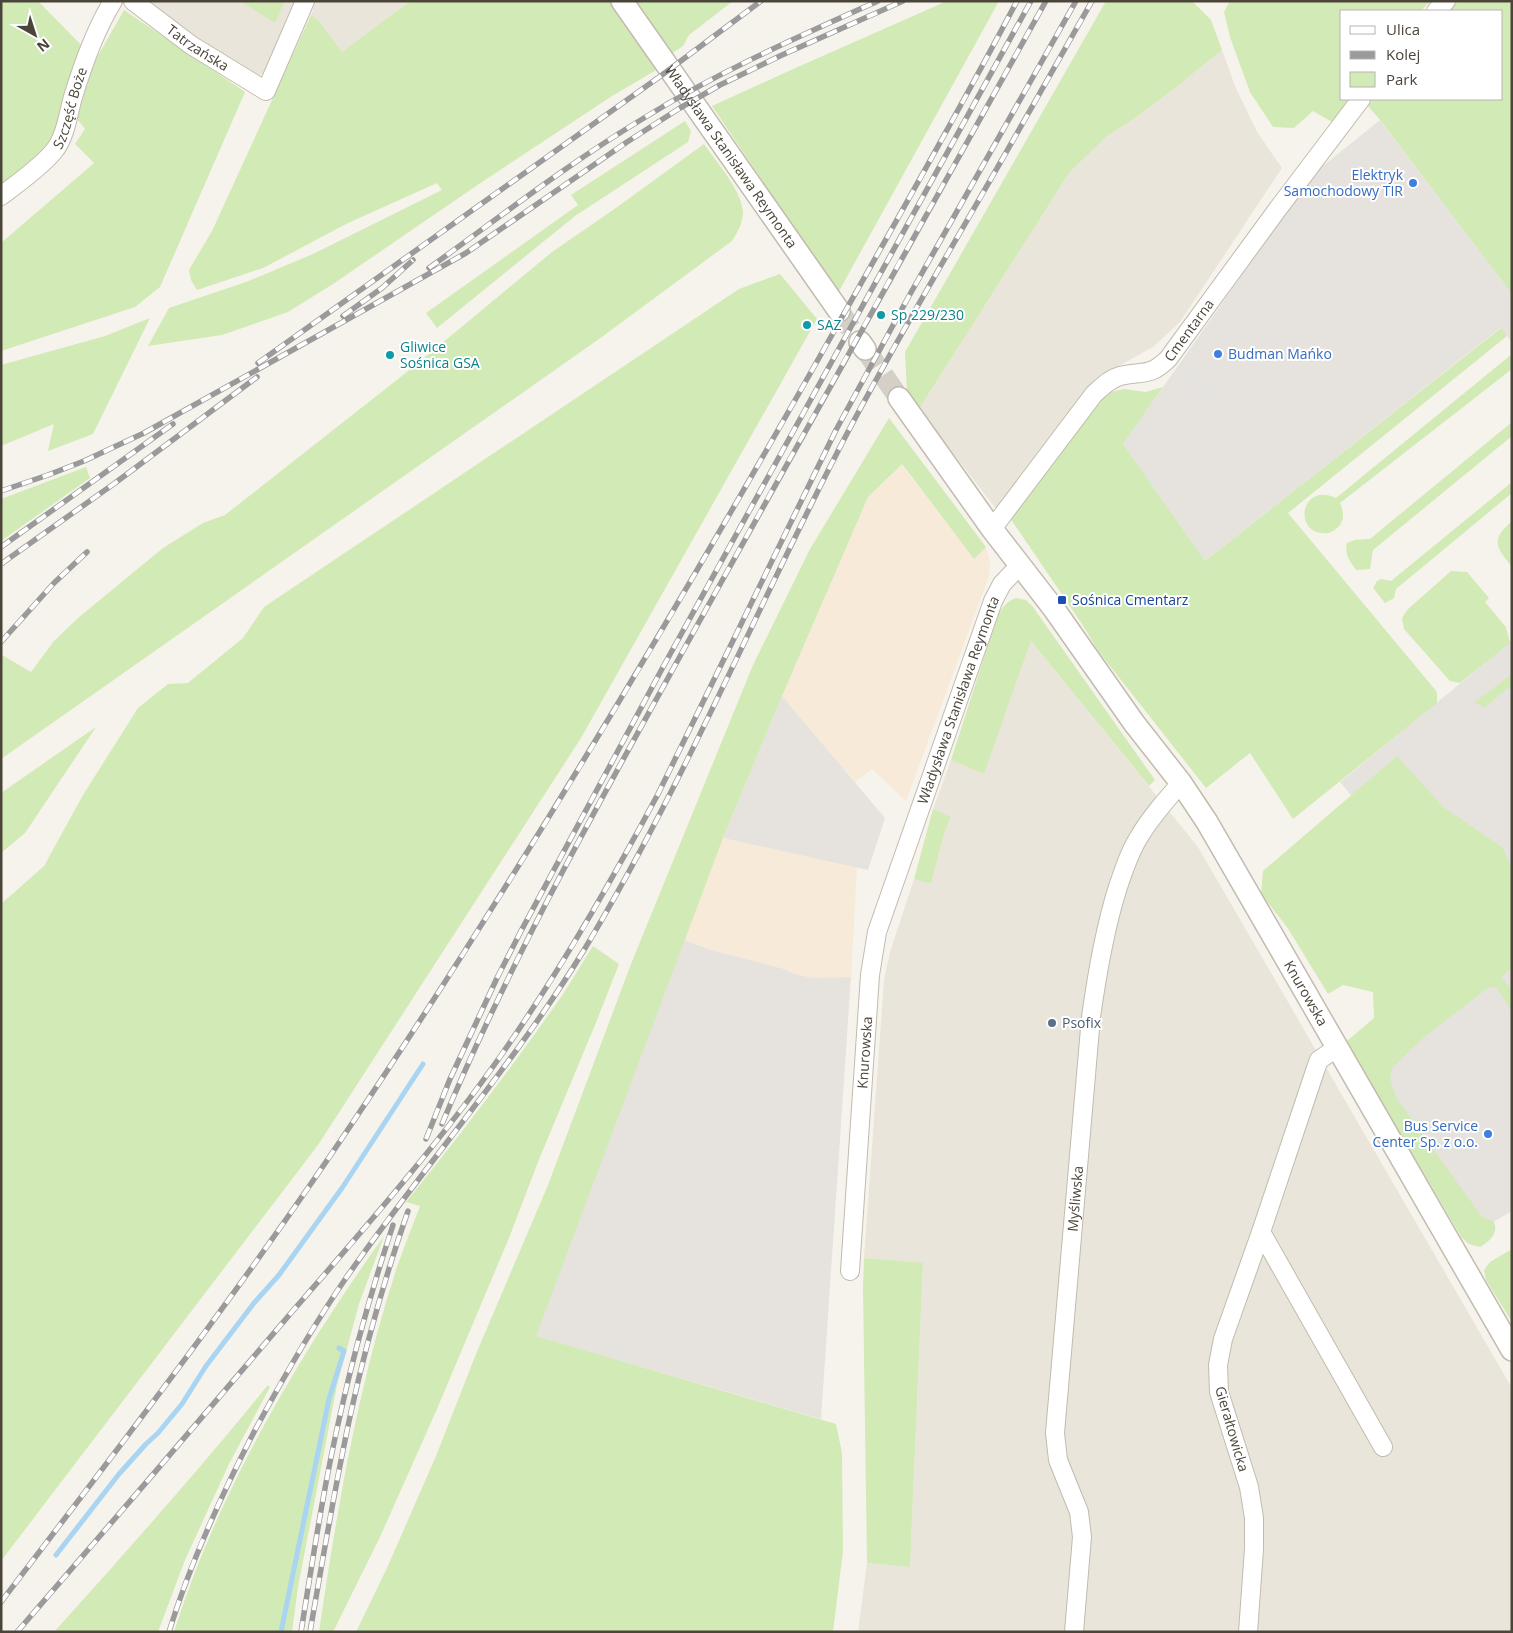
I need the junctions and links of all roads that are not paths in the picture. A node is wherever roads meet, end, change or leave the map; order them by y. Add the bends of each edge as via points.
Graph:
1 (113, 1) edge
2 (134, 1) edge
3 (305, 1) edge
4 (622, 1) edge
5 (1446, 1) edge
6 (1437, 10) edge
7 (1360, 100) edge
8 (1, 196) edge
9 (839, 311) tunnel mouth
10 (899, 398) tunnel mouth
11 (992, 528) junction
12 (1020, 565) junction
13 (1181, 783) junction
14 (909, 841) joint
15 (1338, 1047) junction
16 (1261, 1232) junction
17 (850, 1271) dead end
18 (1512, 1350) edge
19 (1383, 1447) dead end
20 (1074, 1632) edge
21 (1248, 1632) edge

1 - 8 street, Szczęść Boże via 81,72 54,151
2 - 3 street, Tatrzańska via 191,46 266,91
4 - 9 street, Władysława Stanisława Reymonta
5 - 6 street
7 - 11 street, Cmentarna via 1168,359 1151,372 1120,376 1102,386
10 - 11 street
11 - 12 street
12 - 13 street, Knurowska
12 - 14 street, Władysława Stanisława Reymonta via 1002,584 993,602
13 - 15 street, Knurowska
13 - 20 street, Myśliwska via 1138,838 1123,871 1099,961 1091,1017 1056,1434 1058,1460 1079,1512 1082,1537
14 - 17 street, Knurowska via 877,932 872,960
15 - 16 street, Gierałtowicka via 1317,1064
15 - 18 street, Knurowska
16 - 19 street
16 - 21 street, Gierałtowicka via 1223,1339 1218,1365 1219,1392 1249,1488 1254,1518

